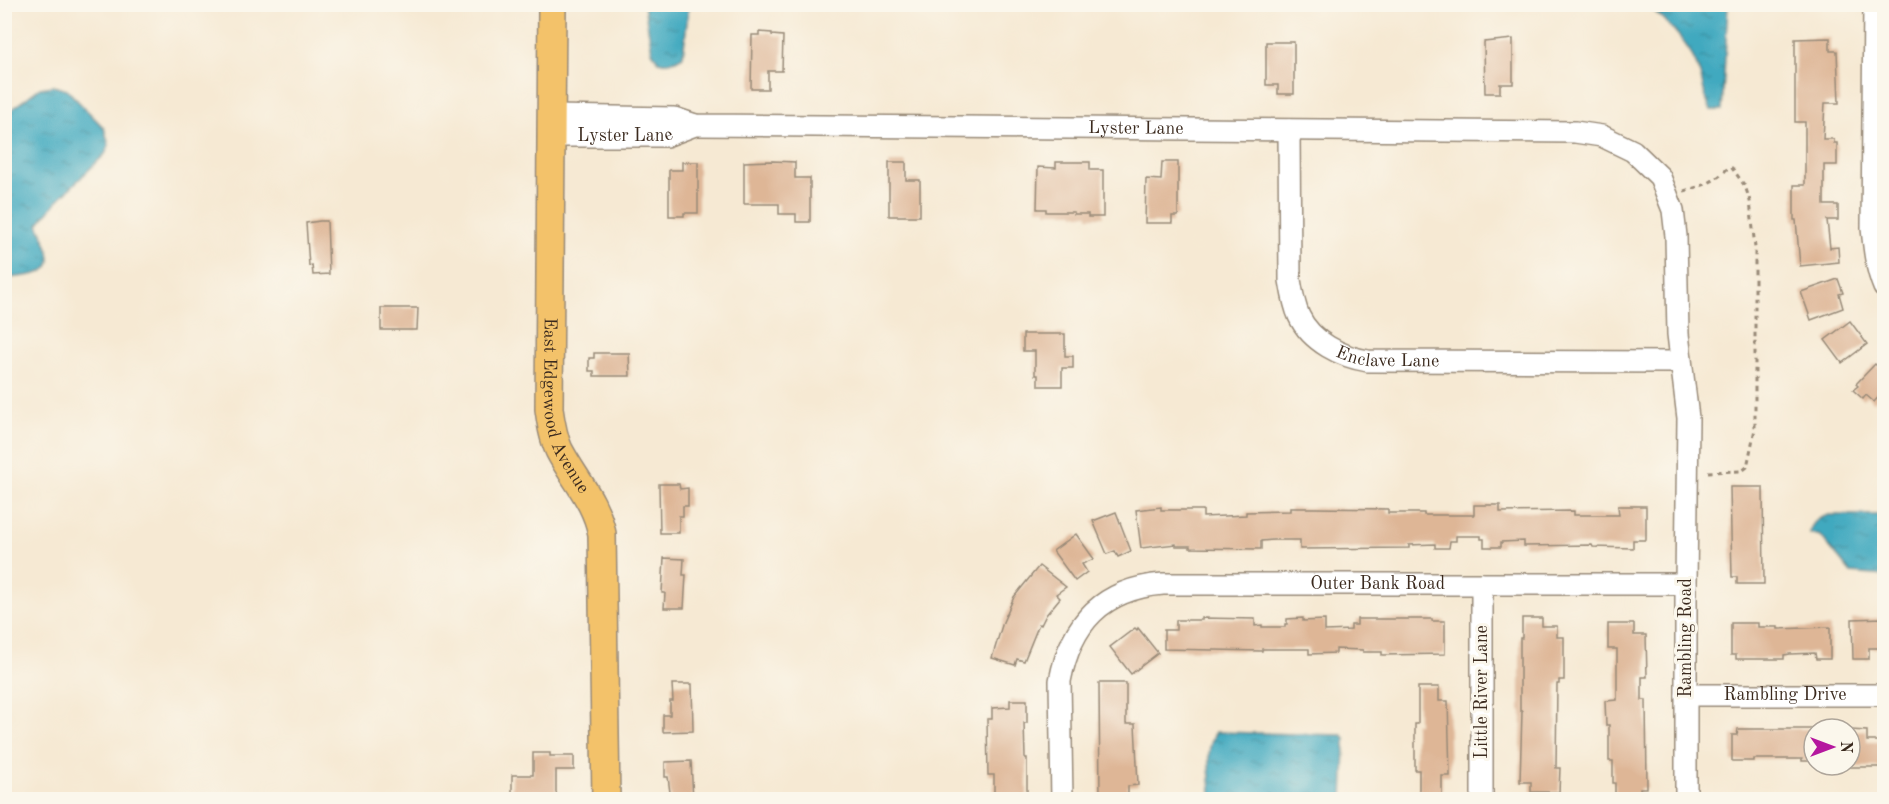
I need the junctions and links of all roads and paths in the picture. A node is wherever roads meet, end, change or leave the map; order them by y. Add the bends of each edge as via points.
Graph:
1 (552, 4) edge
2 (1874, 4) edge
3 (552, 126) junction
4 (1289, 130) junction
5 (1668, 196) junction
6 (1884, 287) edge
7 (1680, 362) junction
8 (1688, 474) junction
9 (1482, 584) junction
10 (1686, 584) junction
11 (1686, 695) junction
12 (1884, 695) edge
13 (606, 800) edge
14 (1062, 800) edge
15 (1482, 800) edge
16 (1686, 800) edge

1 - 3 main road, East Edgewood Avenue
2 - 6 street via 1872,228
3 - 4 street, Lyster Lane via 674,118 695,125
3 - 13 main road, East Edgewood Avenue via 549,409 559,450 591,501 602,534
4 - 5 street, Lyster Lane via 1575,132 1602,136 1632,151 1660,177
4 - 7 street, Enclave Lane via 1293,298 1310,332 1339,354 1368,362
5 - 7 street, Rambling Road via 1674,210 1676,236
5 - 8 path via 1704,185 1732,168 1750,201 1755,248 1755,429 1747,467 1742,471
7 - 8 street, Rambling Road via 1688,418
8 - 10 street, Rambling Road
9 - 10 street, Outer Bank Road
9 - 14 street, Outer Bank Road via 1163,584 1142,586 1109,600 1082,625 1064,663 1060,681
9 - 15 street, Little River Lane
10 - 11 street, Rambling Road
11 - 12 street, Rambling Drive
11 - 16 street, Rambling Road

